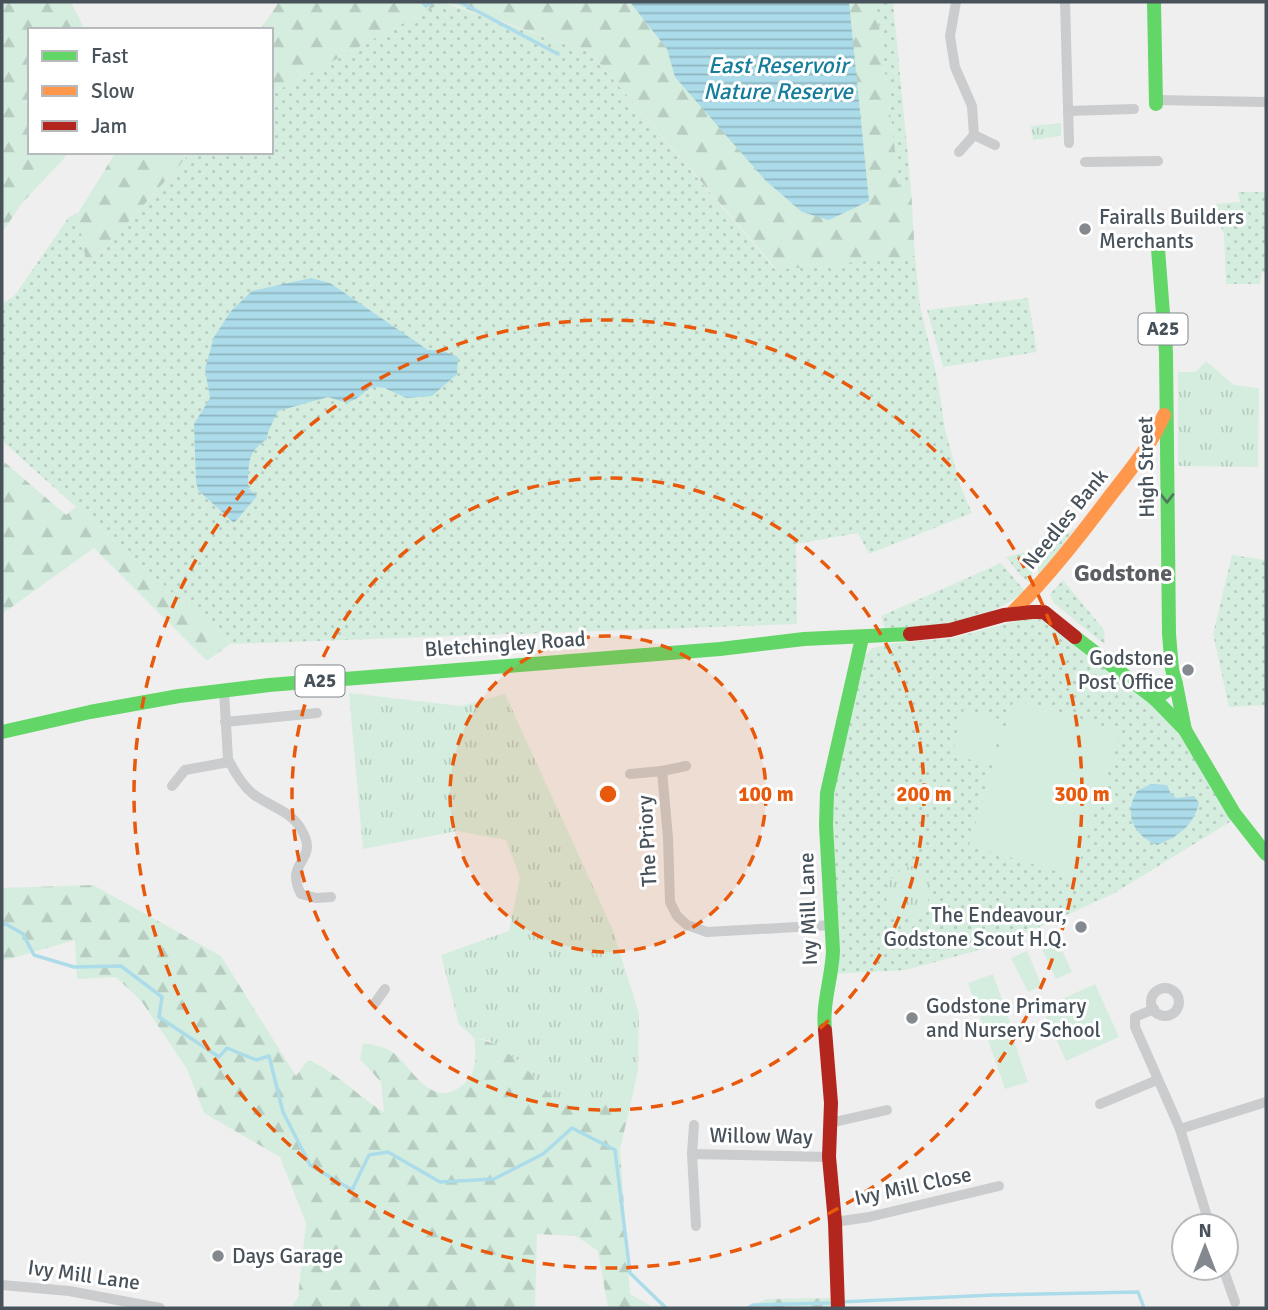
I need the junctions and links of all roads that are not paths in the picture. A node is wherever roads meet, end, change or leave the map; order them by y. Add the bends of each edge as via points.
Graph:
1 (956, 2) edge
2 (1065, 2) edge
3 (1154, 2) edge
4 (1156, 102) joint
5 (1266, 102) edge
6 (1134, 109) dead end
7 (1068, 111) junction
8 (974, 135) junction
9 (1069, 143) dead end
10 (995, 145) dead end
11 (959, 152) dead end
12 (1158, 161) dead end
13 (1085, 162) dead end
14 (1158, 249) dead end
15 (1166, 410) junction
16 (1148, 447) junction
17 (1167, 459) junction
18 (1045, 578) junction
19 (1044, 612) junction
20 (1012, 613) junction
21 (862, 638) junction
22 (1176, 684) junction
23 (223, 690) junction
24 (1155, 699) junction
25 (317, 713) dead end
26 (225, 722) junction
27 (1185, 730) junction
28 (2, 732) edge
29 (229, 762) junction
30 (686, 766) dead end
31 (662, 771) junction
32 (630, 774) dead end
33 (172, 786) dead end
34 (1266, 854) edge
35 (331, 897) dead end
36 (832, 925) junction
37 (385, 989) dead end
38 (375, 1003) dead end
39 (1154, 1009) dead end
40 (1157, 1080) junction
41 (1266, 1102) edge
42 (1100, 1104) dead end
43 (887, 1110) dead end
44 (830, 1123) junction
45 (694, 1125) dead end
46 (1180, 1129) junction
47 (692, 1154) junction
48 (829, 1157) junction
49 (999, 1186) dead end
50 (1206, 1212) edge
51 (835, 1222) junction
52 (696, 1226) dead end
53 (1228, 1282) edge
54 (2, 1285) edge
55 (1236, 1302) dead end
56 (838, 1304) edge
57 (160, 1308) edge

1 - 8 street via 950,36 955,67 972,106
2 - 7 street
3 - 4 main road
4 - 5 street
6 - 7 street
7 - 9 street
8 - 10 street
8 - 11 street
12 - 13 street
14 - 15 main road, High Street / A25
15 - 16 main road, Needles Bank
15 - 17 main road, High Street / A25
16 - 17 main road
16 - 18 main road, Needles Bank
17 -> 22 main road, High Street / A25 via 1169,634
18 - 19 main road
18 - 20 main road, Needles Bank
19 - 20 main road, A25
19 - 24 main road
20 - 21 main road, Bletchingley Road / A25 via 961,629
21 - 23 main road, Bletchingley Road / A25 via 803,639
21 - 36 main road, Ivy Mill Lane via 827,793
22 - 24 main road
22 - 27 main road, High Street
23 - 26 street
23 - 28 main road, Bletchingley Road / A25 via 55,718
24 - 27 main road
25 - 26 street
26 - 29 street
27 - 34 main road via 1234,813
29 - 33 street via 185,770
29 - 35 street via 252,793 302,830 307,852 295,872 301,894
30 - 31 street, The Priory
31 - 32 street, The Priory
31 - 36 street, The Priory via 670,901 677,916 707,932
36 - 44 main road, Ivy Mill Lane via 832,969 823,1013
37 - 38 street
39 - 40 street via 1135,1017 1135,1027
40 - 42 street
40 - 46 street
41 - 46 street
43 - 44 street
44 - 48 main road, Ivy Mill Lane
45 - 47 street, Willow Way
46 - 50 street
47 - 48 street, Willow Way
47 - 52 street, Willow Way
48 - 51 main road, Ivy Mill Lane
49 - 51 street, Ivy Mill Close
51 - 56 main road, Ivy Mill Lane
53 - 55 street
54 - 57 street, Ivy Mill Lane via 69,1291

